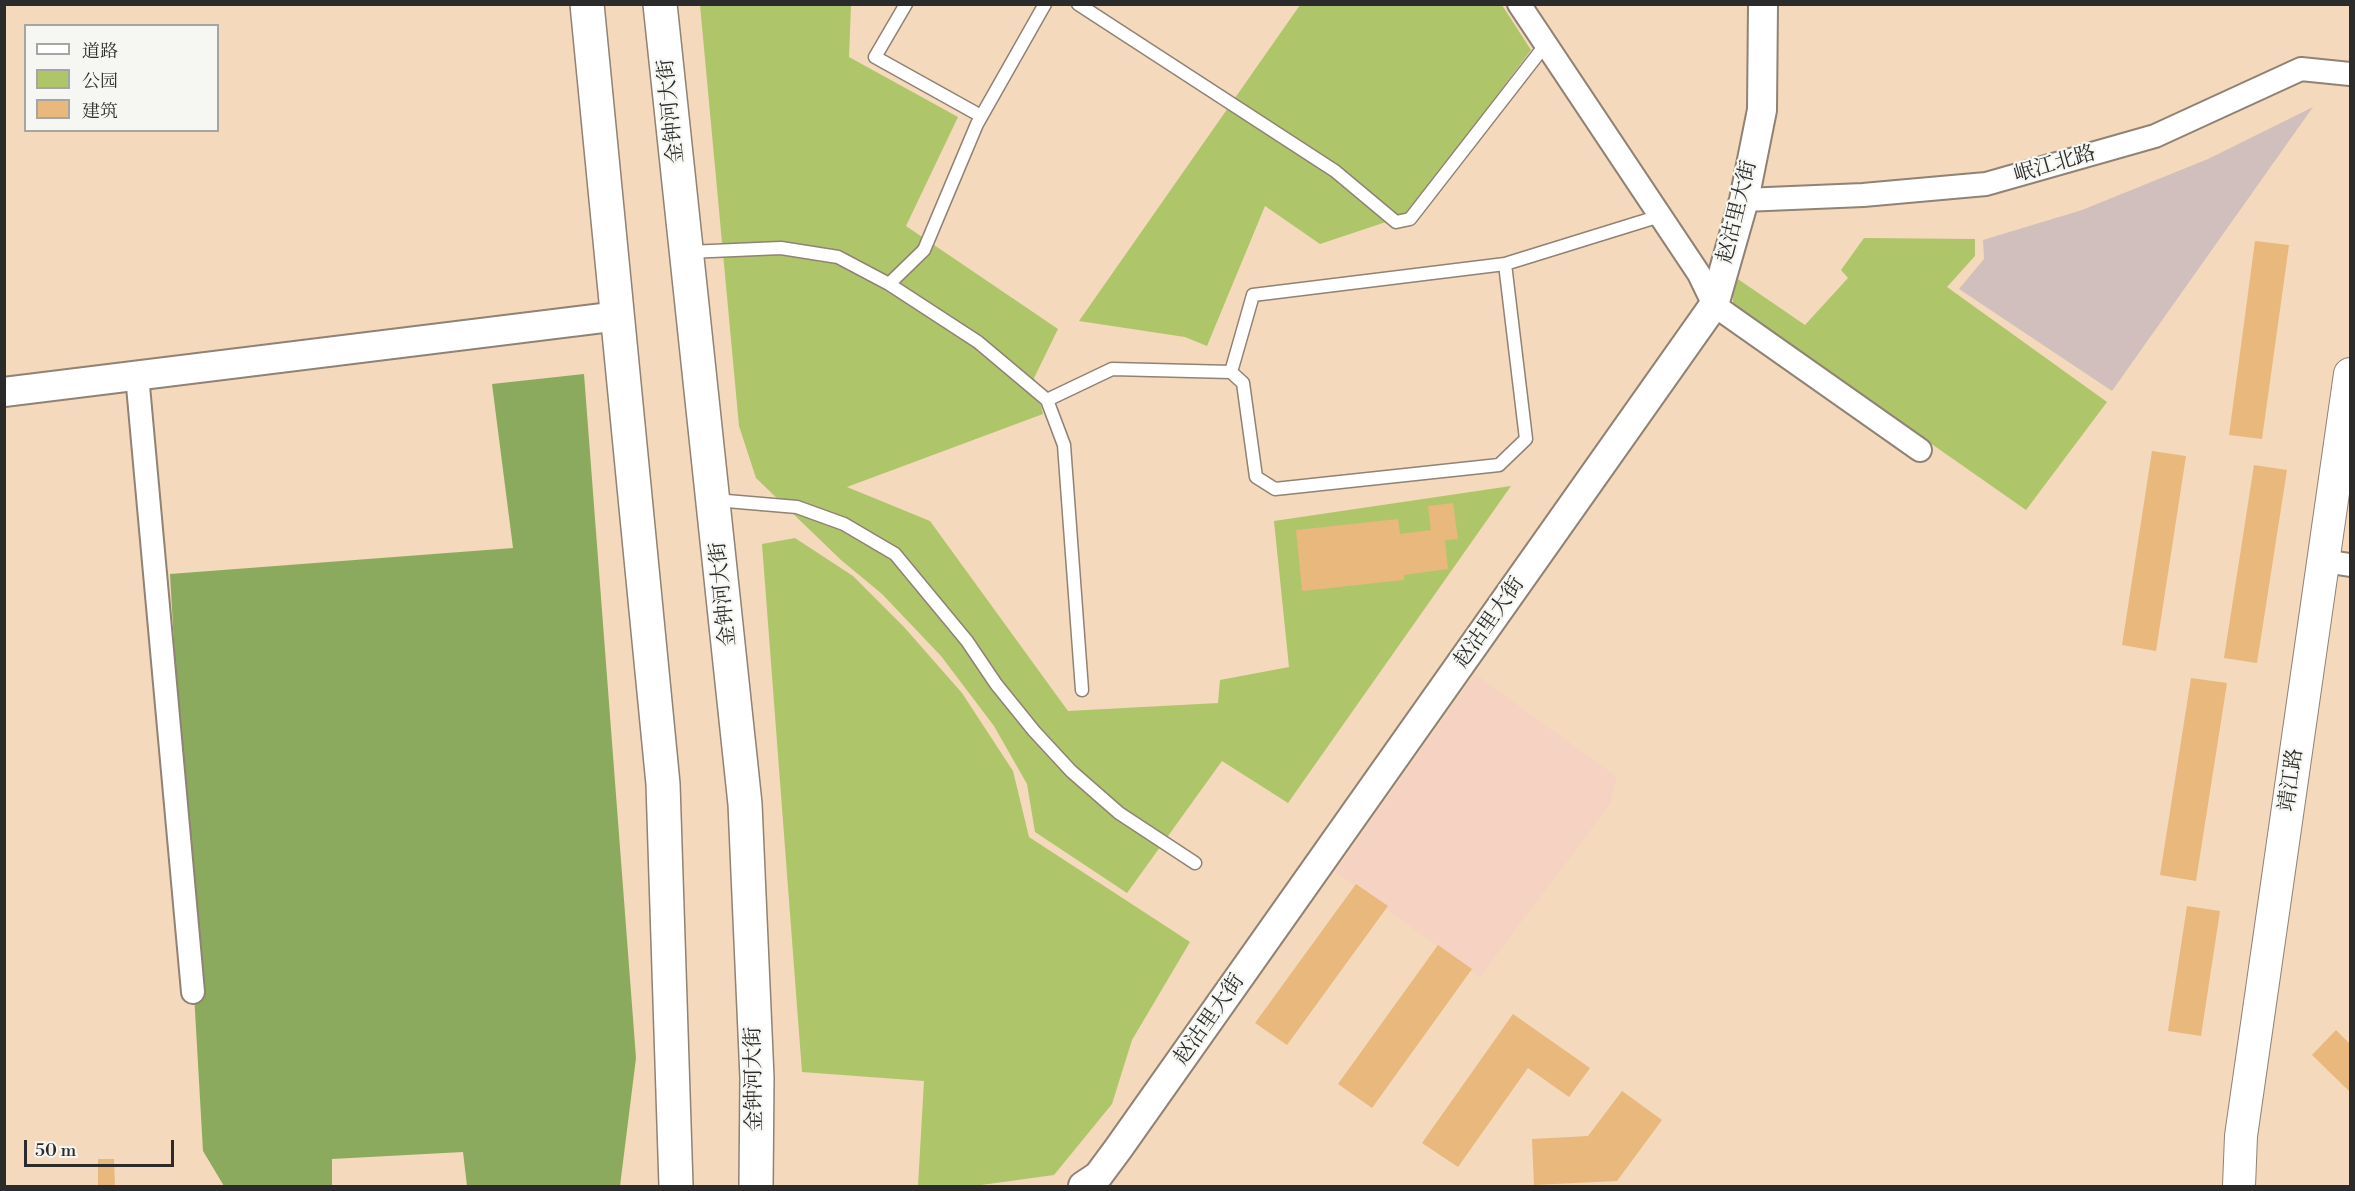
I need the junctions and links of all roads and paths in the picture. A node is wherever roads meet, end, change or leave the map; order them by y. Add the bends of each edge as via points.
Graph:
1 (587, 4) edge
2 (660, 4) edge
3 (906, 4) edge
4 (1045, 4) edge
5 (1078, 4) edge
6 (1519, 4) edge
7 (1763, 4) edge
8 (1545, 44) junction
9 (2350, 74) edge
10 (981, 116) junction
11 (1744, 200) junction
12 (1660, 216) junction
13 (687, 252) junction
14 (1504, 264) junction
15 (889, 284) junction
16 (1714, 305) junction
17 (619, 316) junction
18 (1231, 372) junction
19 (2350, 374) edge
20 (137, 375) junction
21 (4, 392) edge
22 (1047, 400) junction
23 (1920, 450) dead end
24 (714, 500) junction
25 (2350, 513) edge
26 (2339, 563) edge
27 (1082, 690) dead end
28 (1195, 864) dead end
29 (193, 992) dead end
30 (1094, 1183) edge
31 (676, 1186) edge
32 (756, 1186) edge
33 (2239, 1186) edge
34 (2255, 1186) edge

1 - 17 main road
2 - 13 main road, 金钟河大街
3 - 10 lane via 875,57
4 - 10 lane
5 - 8 lane via 1335,171 1396,222 1410,219
6 - 8 street
7 - 11 street, 赵沽里大街 via 1762,110
8 - 12 street
9 - 11 street, 岷江北路 via 2301,69 2155,136 1986,184
10 - 15 lane via 924,250
11 - 16 street, 赵沽里大街
12 - 14 lane
12 - 16 street via 1699,274
13 - 15 lane via 781,248 837,257
13 - 24 main road, 金钟河大街
14 - 18 lane via 1253,295
14 - 18 lane via 1527,439 1499,465 1275,489 1256,477 1243,383
15 - 22 lane via 978,342
16 - 23 street
16 - 30 street, 赵沽里大街
17 - 20 street
17 - 31 main road via 663,784
18 - 22 lane via 1112,369
19 - 26 main road, 靖江路
20 - 21 street
20 - 29 street
22 - 27 lane via 1064,445
24 - 28 lane via 797,507 844,524 895,554 967,641 1034,732 1071,771 1119,813
24 - 32 main road, 金钟河大街 via 746,804
25 - 26 main road, 靖江路
26 - 33 main road, 靖江路 via 2241,1136
26 - 34 main road, 靖江路 via 2256,1145

